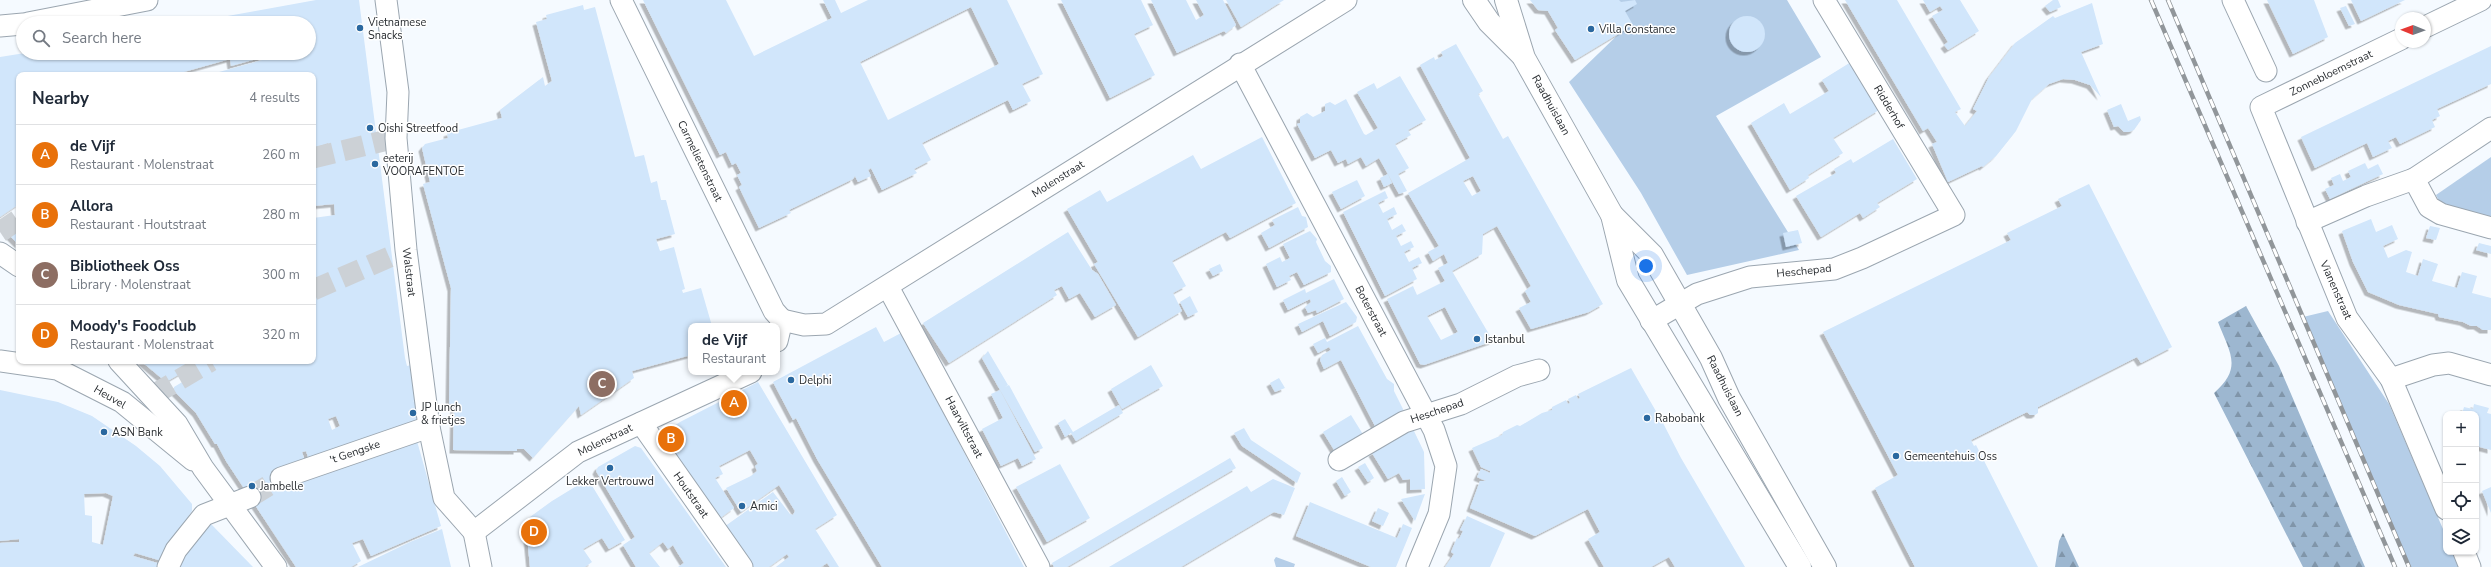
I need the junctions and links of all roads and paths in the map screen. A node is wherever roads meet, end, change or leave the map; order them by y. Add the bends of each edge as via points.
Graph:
1 (148, 0) edge
2 (386, 0) edge
3 (621, 0) edge
4 (1346, 0) edge
5 (1474, 0) edge
6 (1506, 0) edge
7 (1824, 0) edge
8 (2233, 0) edge
9 (2481, 0) edge
10 (65, 16) edge
11 (2431, 24) edge
12 (16, 25) edge
13 (0, 26) edge
14 (2395, 41) edge
15 (1524, 58) junction
16 (1240, 64) junction
17 (2266, 71) dead end
18 (2261, 107) joint
19 (2491, 128) edge
20 (2414, 179) junction
21 (1612, 215) junction
22 (1954, 215) joint
23 (2306, 222) junction
24 (2491, 228) edge
25 (0, 252) edge
26 (16, 264) edge
27 (888, 287) junction
28 (1680, 303) junction
29 (782, 320) junction
30 (1651, 321) junction
31 (780, 328) edge
32 (0, 361) edge
33 (16, 363) edge
34 (21, 364) edge
35 (123, 364) edge
36 (1539, 370) dead end
37 (745, 375) edge
38 (2491, 375) edge
39 (2391, 379) junction
40 (1426, 416) junction
41 (641, 423) junction
42 (429, 427) junction
43 (1339, 460) dead end
44 (203, 468) junction
45 (281, 478) tunnel mouth
46 (250, 497) tunnel mouth
47 (2443, 502) edge
48 (231, 505) junction
49 (474, 532) junction
50 (2465, 555) edge
51 (168, 567) edge
52 (276, 567) edge
53 (481, 567) edge
54 (742, 567) edge
55 (1039, 567) edge
56 (1417, 567) edge
57 (1800, 567) edge
58 (1826, 567) edge
59 (2470, 567) edge

1 - 10 street
2 - 42 street, Walstraat via 398,92 396,138 406,250
3 - 29 street, Carmelietenstraat via 769,301
4 - 16 street, Molenstraat
5 - 15 street, Raadhuislaan via 1489,22
6 - 15 street, Raadhuislaan
7 - 22 street, Ridderhof
8 - 17 street
9 - 11 street
12 - 13 street
14 - 18 street, Zonnebloemstraat
15 - 21 street, Raadhuislaan
16 - 27 street, Molenstraat
16 - 40 street, Boterstraat
18 - 23 street, Vianenstraat
19 - 20 street
20 - 23 street
20 - 24 street via 2429,207 2441,214
21 - 28 street, Raadhuislaan via 1652,255
21 - 30 street, Raadhuislaan via 1628,280
22 - 28 street, Heschepad via 1834,269 1750,277 1697,294
23 - 39 street, Vianenstraat via 2347,318
25 - 26 street
27 - 29 street, Molenstraat via 826,324 804,325
27 - 55 street, Haarviltstraat
28 - 30 street, Heschepad
28 - 58 street, Raadhuislaan via 1711,358 1729,398
29 - 31 street
30 - 57 street, Raadhuislaan
32 - 33 street, Heuvel
34 - 44 street, Heuvel via 57,369 122,402
35 - 44 street, Heuvel via 177,424
36 - 40 street, Heschepad via 1517,376 1461,404
37 - 41 street, Molenstraat
38 - 39 street via 2449,363
39 - 47 street, Vianenstraat
40 - 43 street, Heschepad via 1404,422
40 - 56 street, Boterstraat via 1434,430 1446,466 1439,514
41 - 49 street, Molenstraat via 578,452
41 - 54 street, Houtstraat
42 - 45 street, 't Gengske
42 - 49 street, Walstraat via 444,498
44 - 48 street, Heuvel
46 - 48 street
48 - 51 street via 204,514 176,550
48 - 52 street, Heuvel
49 - 53 street
50 - 59 street

